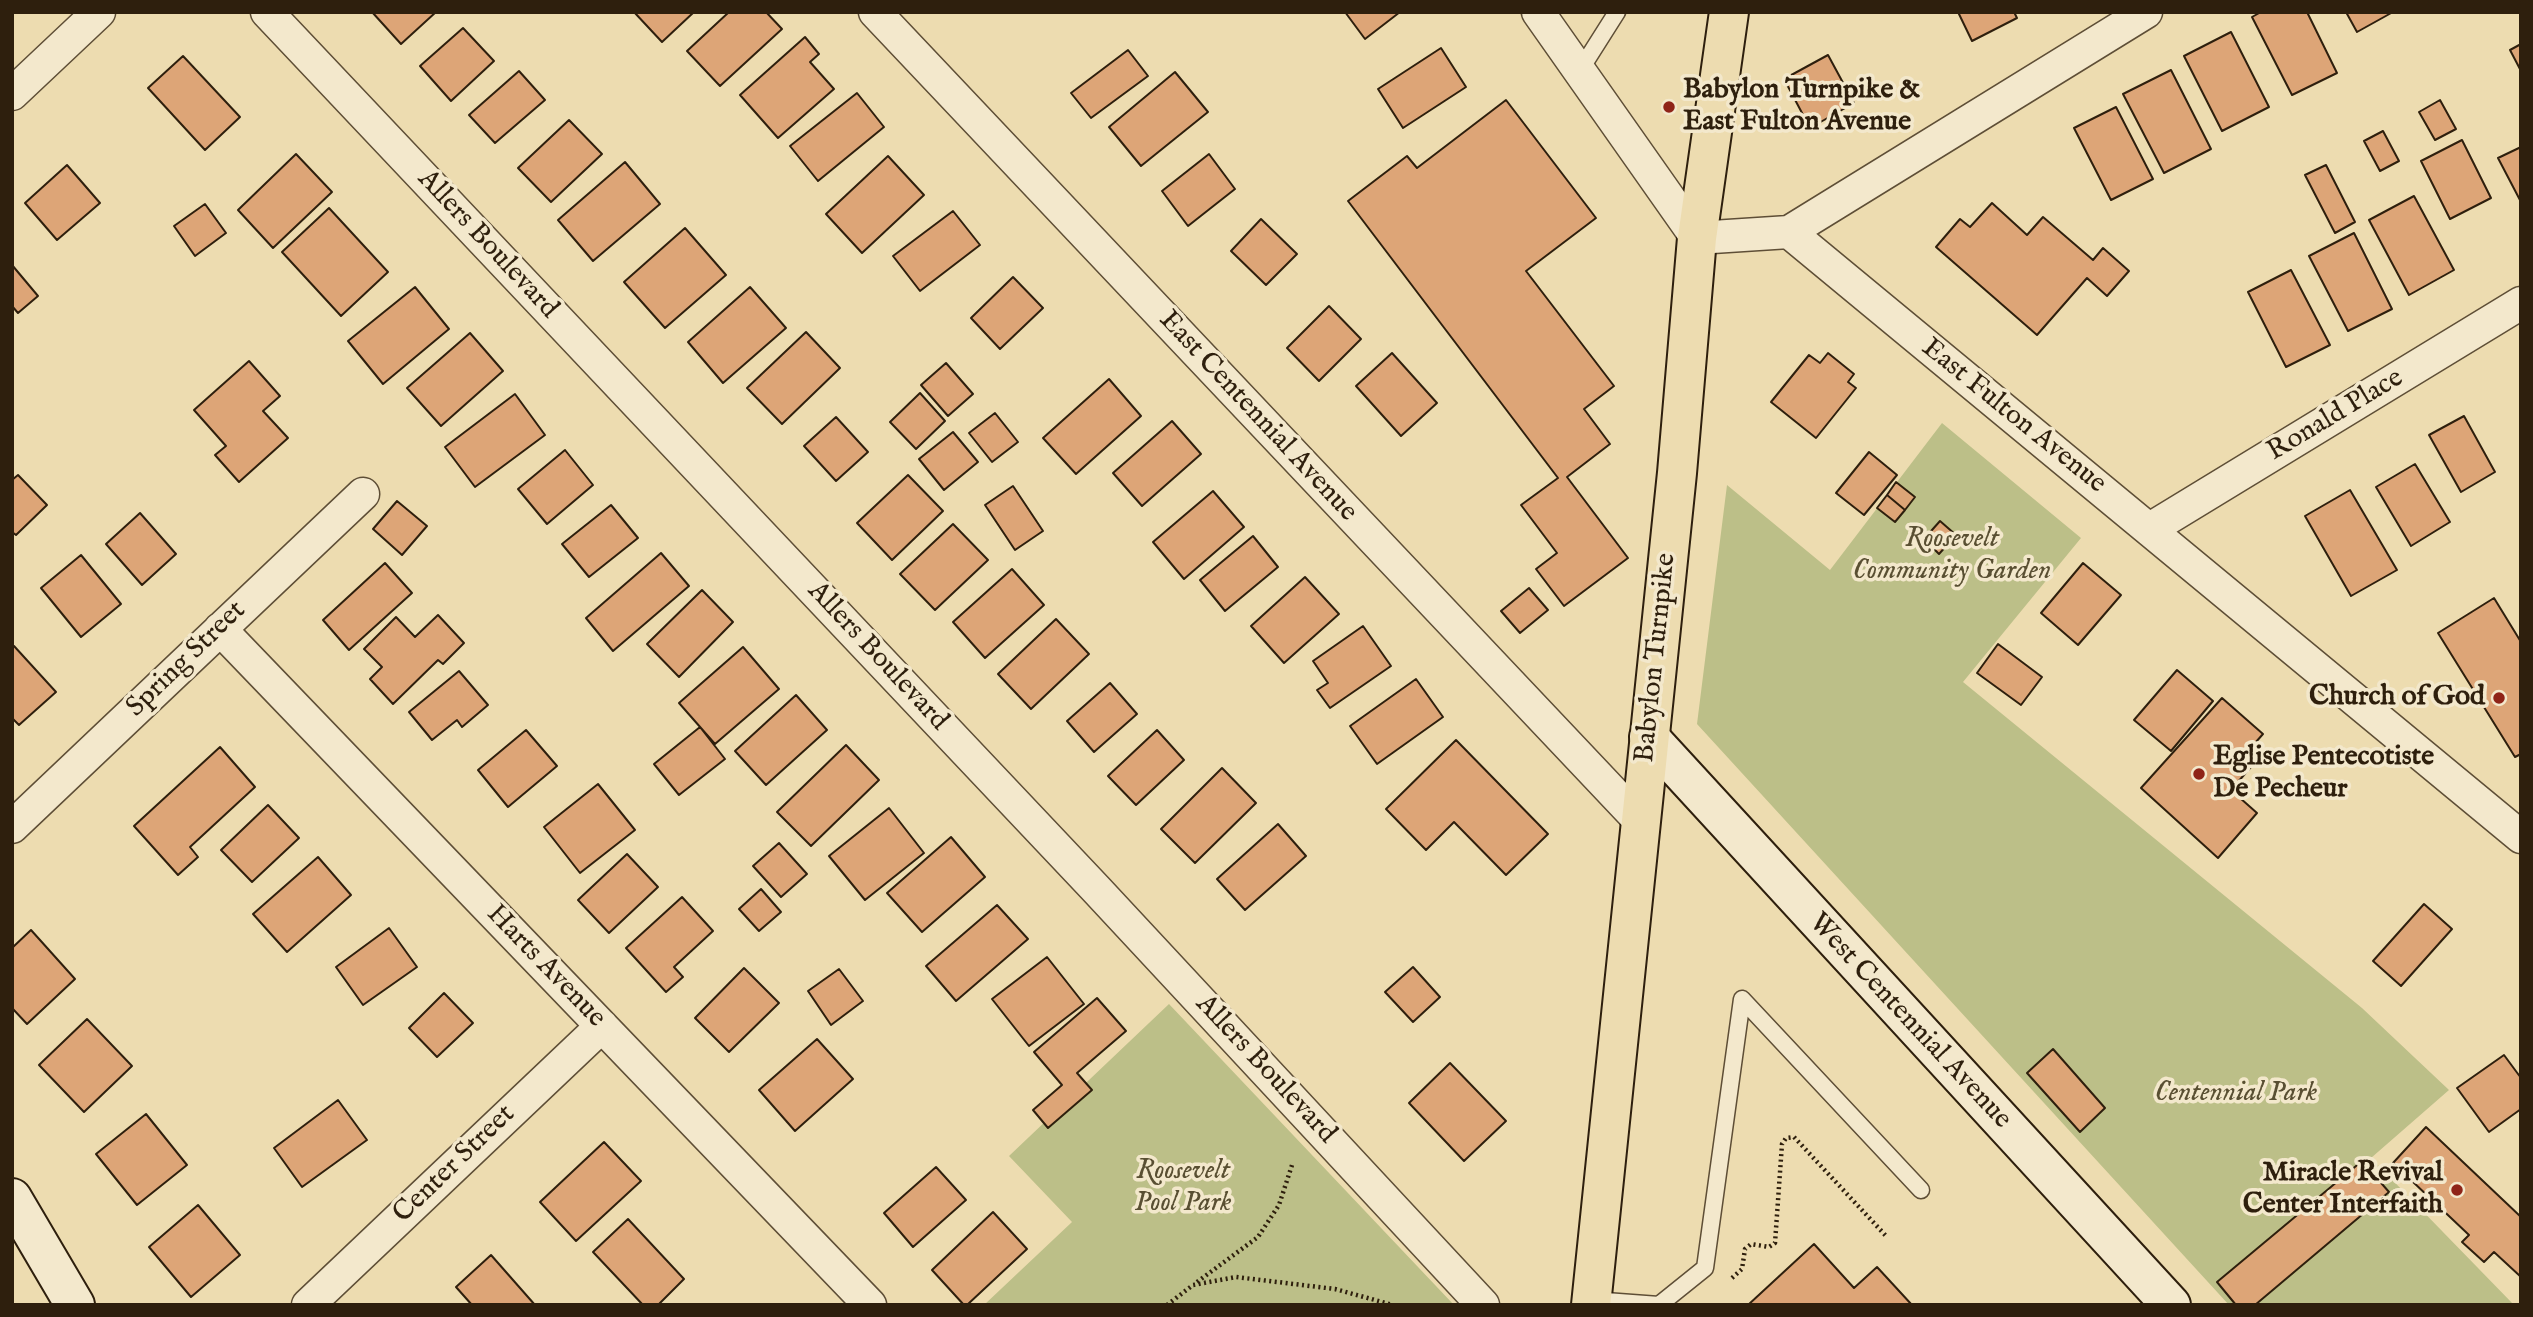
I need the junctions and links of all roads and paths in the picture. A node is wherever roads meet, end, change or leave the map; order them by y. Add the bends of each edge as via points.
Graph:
1 (99, 12) edge
2 (267, 12) edge
3 (875, 12) edge
4 (1538, 12) edge
5 (1617, 12) edge
6 (1729, 12) edge
7 (2147, 12) edge
8 (1580, 72) junction
9 (12, 94) edge
10 (1789, 232) junction
11 (1697, 237) junction
12 (2521, 303) edge
13 (363, 494) dead end
14 (2150, 529) junction
15 (220, 629) junction
16 (1649, 737) junction
17 (1640, 821) junction
18 (12, 827) edge
19 (2518, 831) edge
20 (602, 1026) junction
21 (1293, 1162) dead end
22 (1921, 1190) dead end
23 (12, 1198) edge
24 (1887, 1237) dead end
25 (1193, 1285) junction
26 (1723, 1287) dead end
27 (1592, 1302) edge
28 (75, 1305) edge
29 (308, 1305) edge
30 (870, 1305) edge
31 (1167, 1305) edge
32 (1393, 1305) edge
33 (1483, 1305) edge
34 (2171, 1305) edge

1 - 9 street
2 - 33 street, Allers Boulevard via 1087,878
3 - 17 street, East Centennial Avenue
4 - 8 street
5 - 8 lane
6 - 11 main road, Babylon Turnpike
7 - 10 street
8 - 11 street
10 - 11 street
10 - 14 street, East Fulton Avenue
11 - 16 main road, Babylon Turnpike
12 - 14 street, Ronald Place
13 - 15 street, Spring Street
14 - 19 street, East Fulton Avenue
15 - 18 street, Spring Street
15 - 20 street, Harts Avenue
16 - 17 main road, Babylon Turnpike
16 - 34 main road, West Centennial Avenue
17 - 27 main road, Babylon Turnpike
20 - 29 street, Center Street
20 - 30 street, Harts Avenue
21 - 25 path via 1279,1205 1258,1237
22 - 27 lane via 1742,999 1705,1268 1660,1305
23 - 28 main road
24 - 26 path via 1794,1138 1786,1138 1775,1243 1769,1247 1751,1244 1745,1249 1742,1269
25 - 31 path
25 - 32 path via 1236,1277 1335,1289

